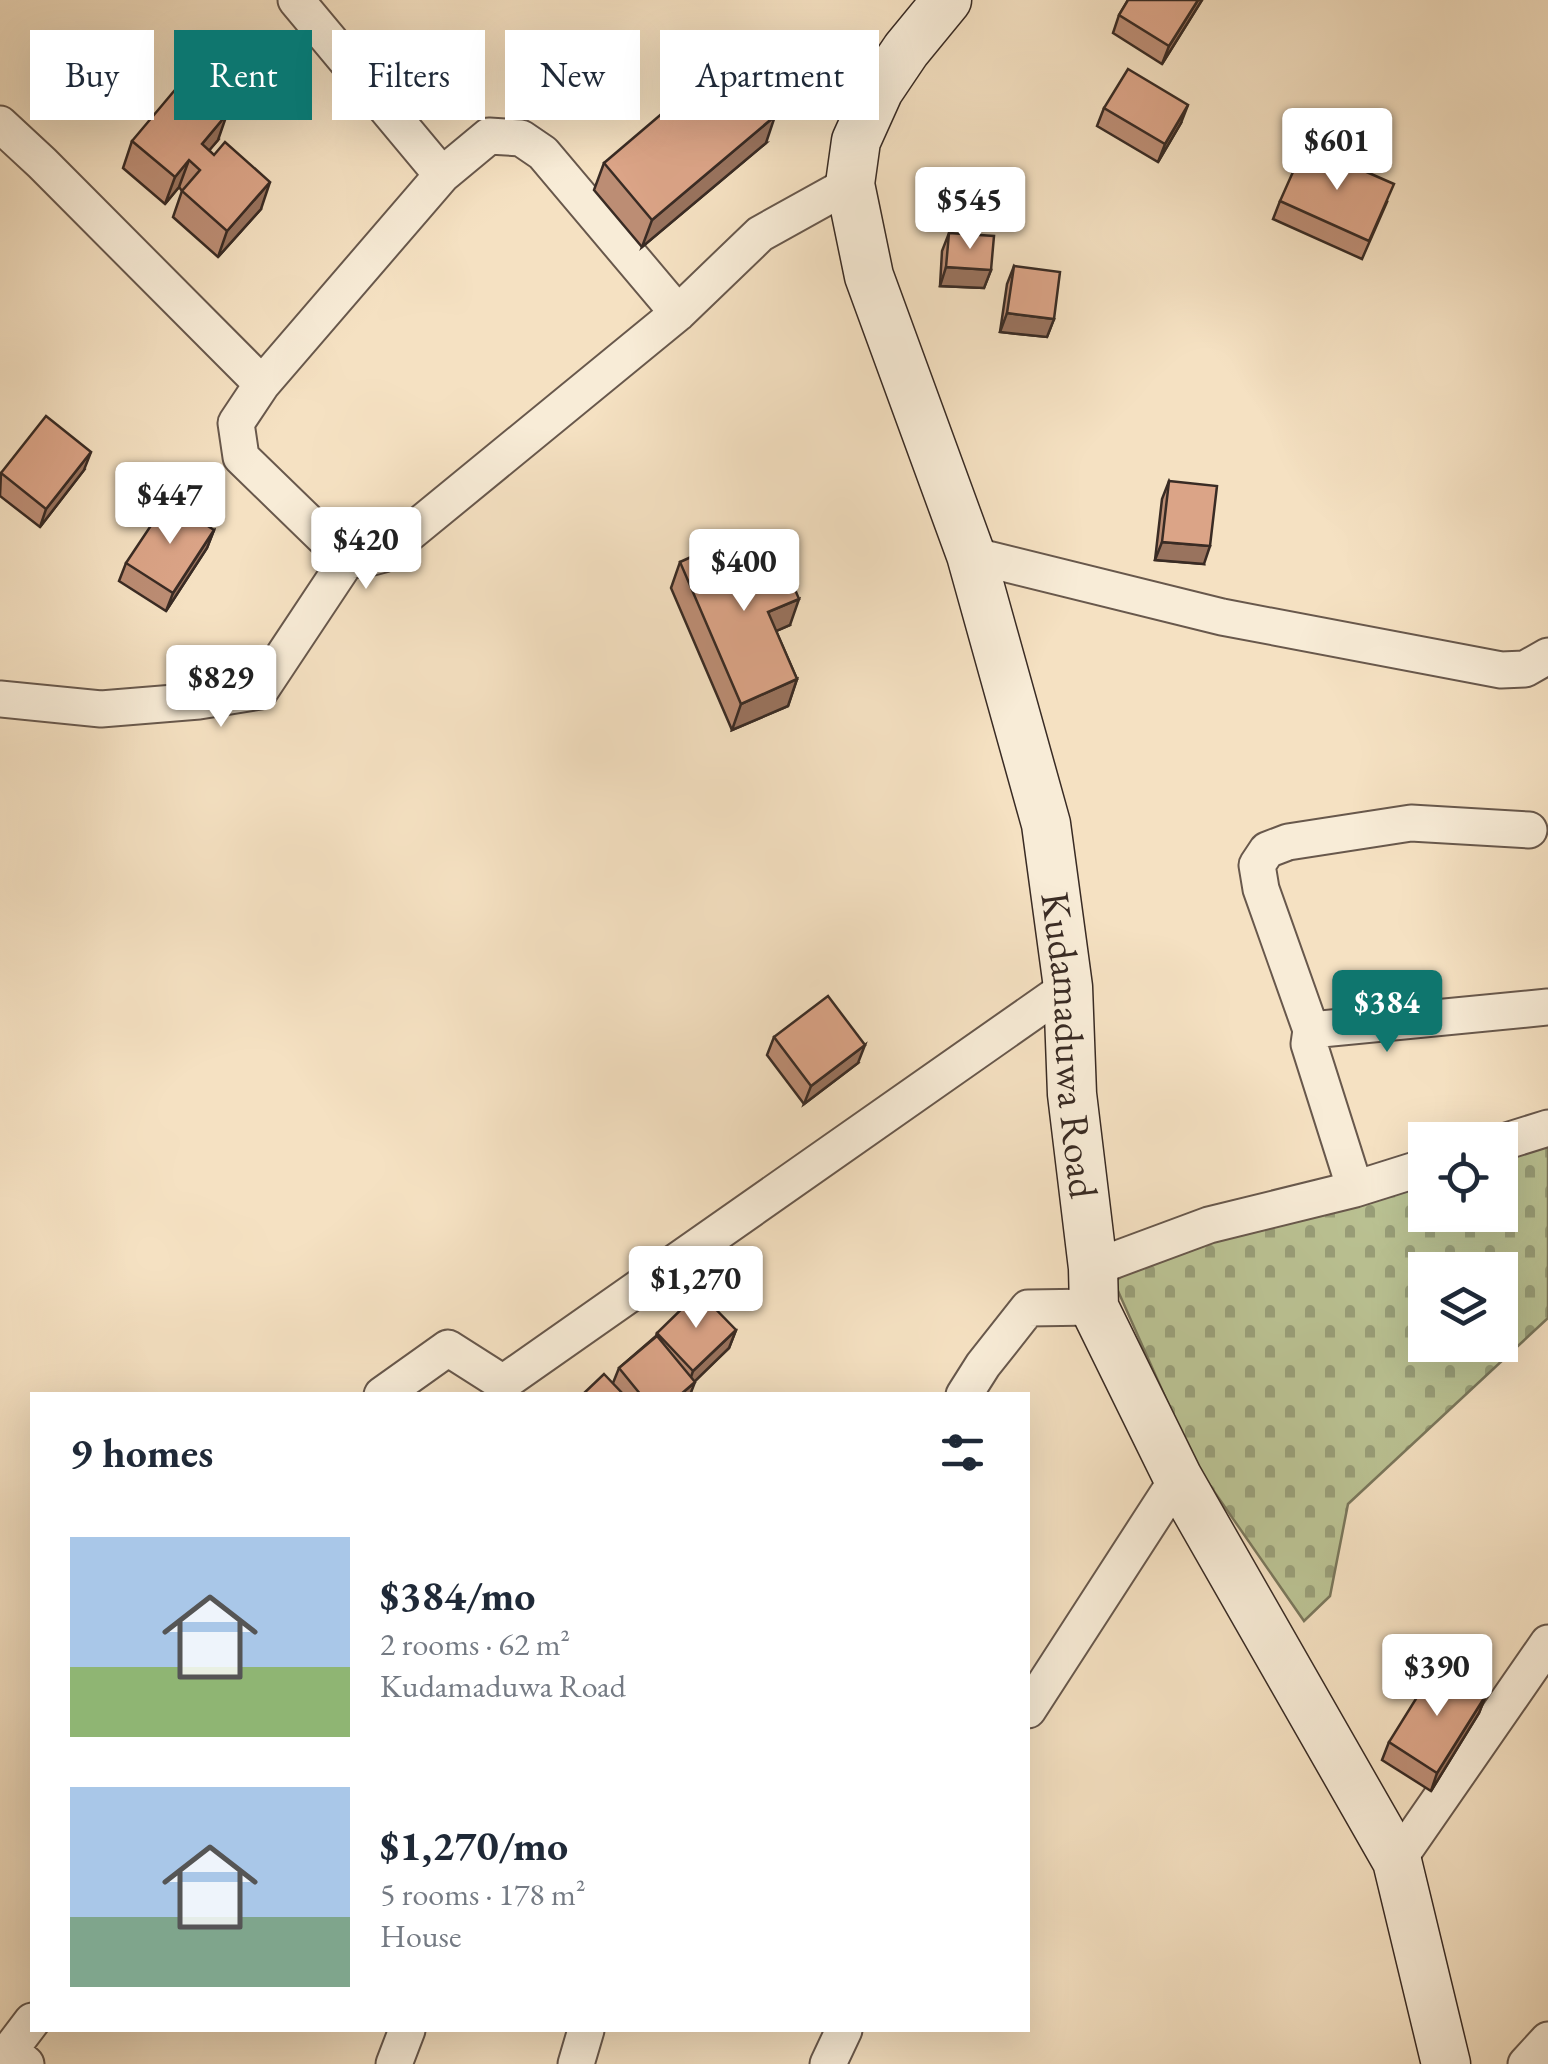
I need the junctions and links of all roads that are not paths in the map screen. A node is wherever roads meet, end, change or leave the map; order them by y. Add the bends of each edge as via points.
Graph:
1 (296, 0) edge
2 (947, 0) edge
3 (0, 124) edge
4 (442, 174) junction
5 (850, 184) junction
6 (678, 313) junction
7 (262, 384) junction
8 (971, 555) junction
9 (347, 560) junction
10 (1548, 656) edge
11 (0, 699) edge
12 (1529, 830) dead end
13 (1068, 987) junction
14 (1548, 1007) edge
15 (1311, 1030) junction
16 (1548, 1128) edge
17 (1518, 1137) edge
18 (1408, 1172) edge
19 (1356, 1189) junction
20 (1094, 1288) junction
21 (386, 1392) edge
22 (966, 1392) edge
23 (1178, 1478) junction
24 (1548, 1642) edge
25 (1030, 1707) edge
26 (1397, 1861) junction
27 (30, 2025) edge
28 (406, 2032) edge
29 (585, 2032) edge
30 (843, 2032) edge
31 (1548, 2040) edge
32 (12, 2059) edge
33 (394, 2064) edge
34 (576, 2064) edge
35 (828, 2064) edge
36 (1446, 2064) edge
37 (1526, 2064) edge

1 - 4 street
2 - 5 street, Kudamaduwa Road via 879,90 856,140
3 - 7 street
4 - 6 street via 489,136 521,138 543,154
4 - 7 street
5 - 6 street via 760,234
5 - 8 street, Kudamaduwa Road via 869,276
6 - 9 street via 384,554
7 - 9 street via 236,423 241,457
8 - 10 street via 1222,618 1501,670 1525,669
8 - 13 street, Kudamaduwa Road via 1046,824
9 - 11 street via 260,691 102,709
12 - 15 street via 1411,823 1267,850 1257,866 1261,889
13 - 20 street, Kudamaduwa Road via 1072,1094
13 - 21 street via 503,1383 448,1348
14 - 15 street
15 - 19 street via 1309,1044
16 - 17 street
18 - 19 street
19 - 20 street via 1209,1225
20 - 22 street via 1028,1308
20 - 23 street, Kudamaduwa Road
23 - 25 street
23 - 26 street, Kudamaduwa Road
24 - 26 street
26 - 36 street, Kudamaduwa Road
27 - 32 street
28 - 33 street
29 - 34 street
30 - 35 street
31 - 37 street

